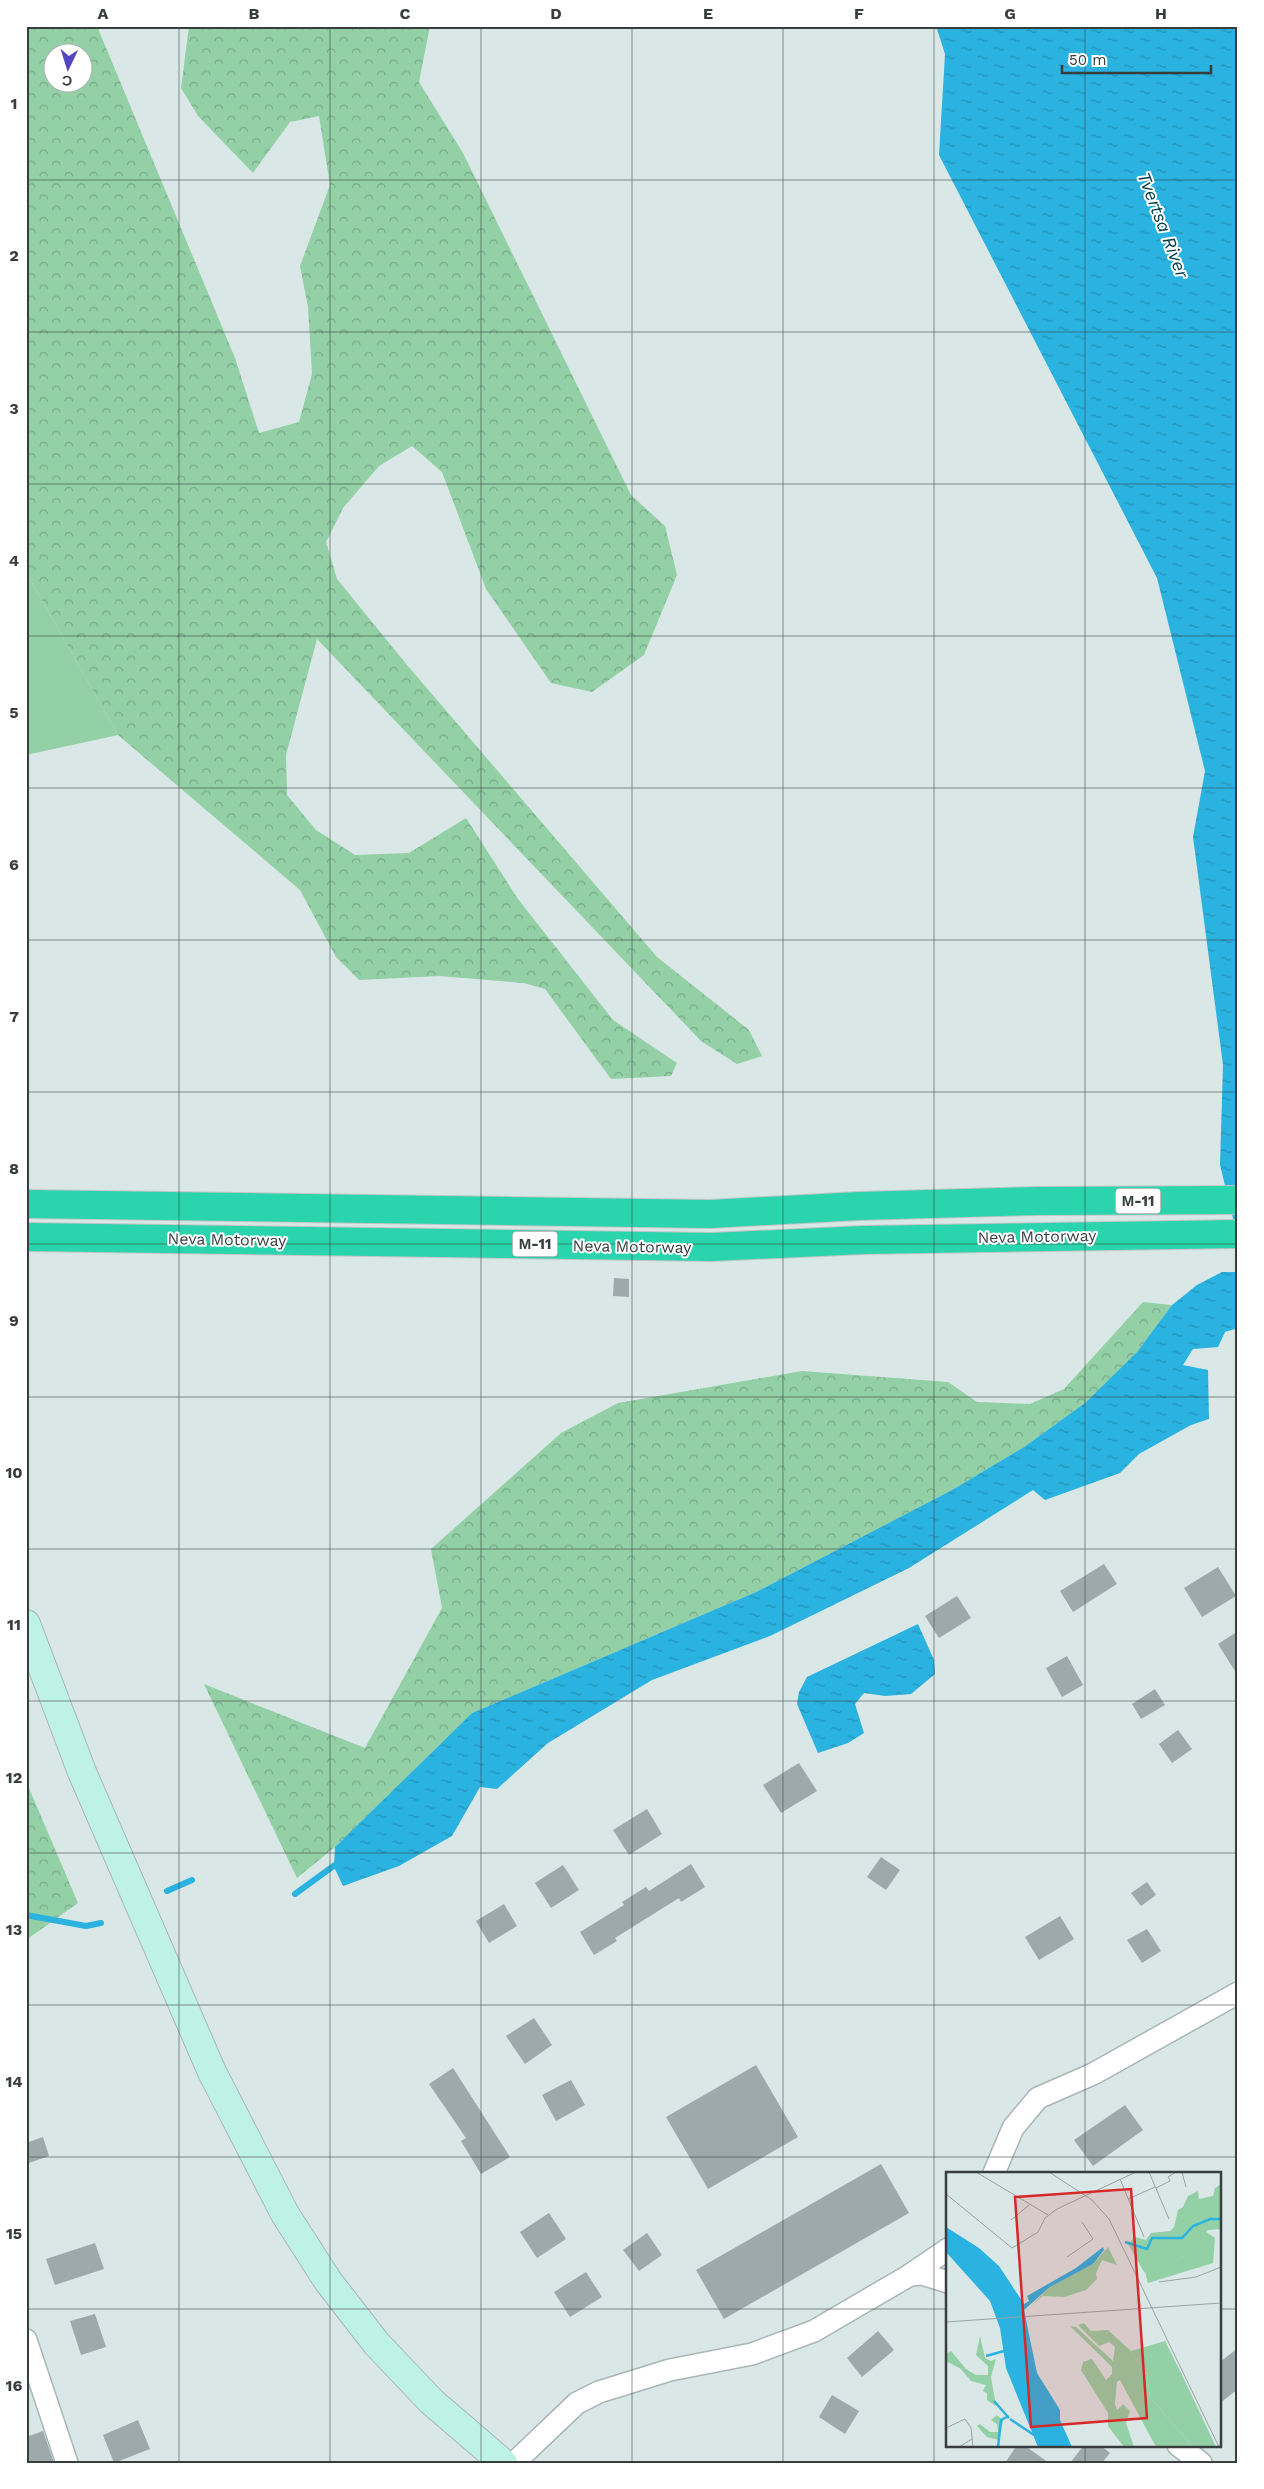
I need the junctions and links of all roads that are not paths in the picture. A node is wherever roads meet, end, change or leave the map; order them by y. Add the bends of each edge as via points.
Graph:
1 (1238, 1200) edge
2 (26, 1204) edge
3 (1238, 1234) edge
4 (26, 1237) edge
5 (26, 1624) edge
6 (1238, 1993) edge
7 (994, 2172) edge
8 (946, 2249) edge
9 (910, 2275) junction
10 (946, 2281) edge
11 (26, 2340) edge
12 (1179, 2446) edge
13 (67, 2463) edge
14 (503, 2463) edge
15 (514, 2463) edge
16 (1201, 2463) edge

1 - 2 highway, Neva Motorway / М-11 via 1038,1201 710,1214
3 - 4 highway, Neva Motorway / М-11 via 1043,1235 712,1248
5 - 14 main road via 82,1772 212,2072 285,2214 328,2281 376,2343 431,2401
6 - 7 street via 1093,2074 1038,2098 1013,2128
8 - 9 street
9 - 10 street via 922,2274
9 - 15 street via 814,2331 752,2354 670,2370 599,2392 577,2403
11 - 13 street
12 - 16 street

